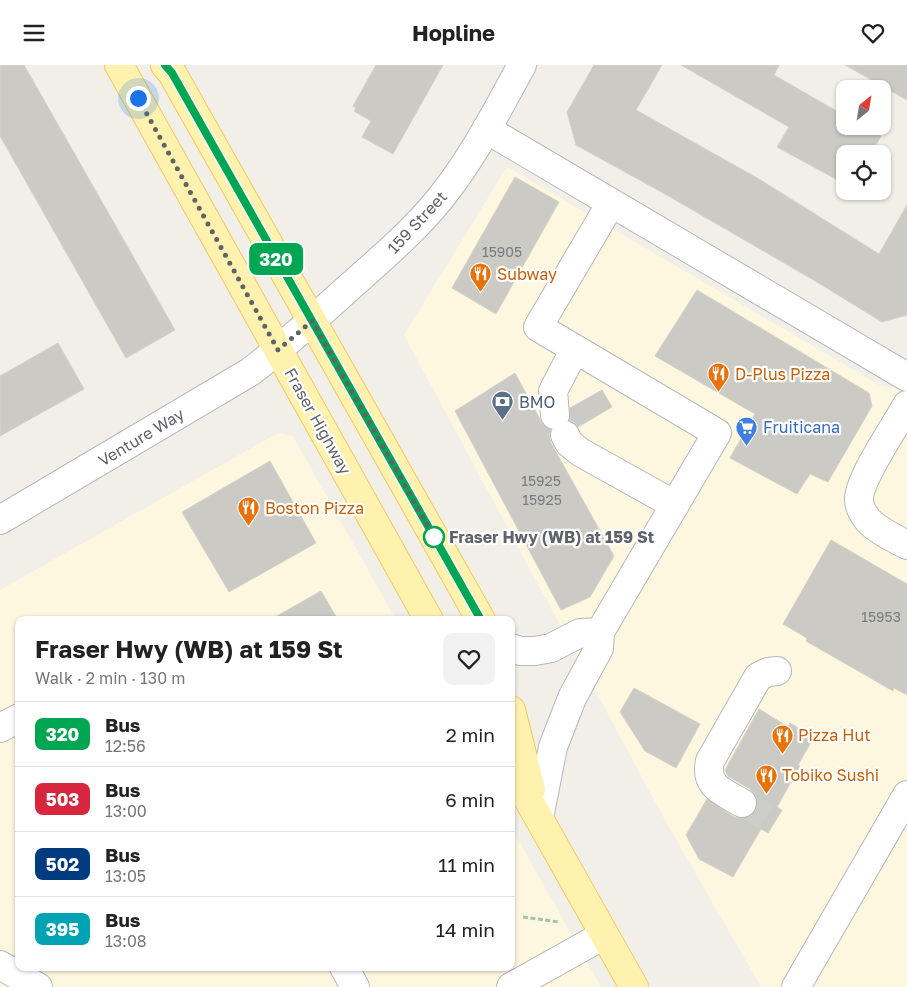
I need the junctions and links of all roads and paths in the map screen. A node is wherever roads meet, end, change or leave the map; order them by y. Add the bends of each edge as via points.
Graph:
1 (120, 65) edge
2 (165, 65) edge
3 (522, 65) edge
4 (486, 129) junction
5 (611, 203) junction
6 (312, 321) junction
7 (575, 349) junction
8 (278, 350) junction
9 (907, 377) edge
10 (907, 405) edge
11 (674, 505) junction
12 (0, 520) edge
13 (907, 545) edge
14 (427, 616) edge
15 (479, 616) edge
16 (600, 632) junction
17 (515, 649) edge
18 (777, 671) dead end
19 (15, 720) edge
20 (515, 725) edge
21 (0, 728) edge
22 (515, 776) edge
23 (907, 795) edge
24 (742, 803) tunnel mouth
25 (539, 818) junction
26 (523, 917) dead end
27 (559, 922) dead end
28 (604, 935) junction
29 (0, 965) edge
30 (346, 971) edge
31 (38, 987) edge
32 (355, 987) edge
33 (511, 987) edge
34 (634, 987) edge
35 (652, 987) edge
36 (796, 987) edge

1 - 8 main road, Fraser Highway
2 - 6 main road
3 - 4 street, 159 Street
4 - 5 street
4 - 6 street, 159 Street via 451,185 422,219
5 - 7 street via 538,327
5 - 9 street
6 - 8 street, 159 Street
6 - 15 main road
7 - 11 street via 553,391 560,425 569,443
7 - 11 street via 717,433
8 - 12 street, Venture Way via 236,380
8 - 14 main road, Fraser Highway
10 - 13 street via 867,474 859,501 868,520
11 - 16 street
16 - 17 street via 580,633 551,648
16 - 25 street via 599,649 572,698 553,747
18 - 24 street via 758,677 710,761 708,771 715,787
19 - 21 street
20 - 25 main road
22 - 25 main road
23 - 36 street
25 - 28 main road
26 - 27 path
28 - 33 street
28 - 34 main road
28 - 35 main road
29 - 31 street
30 - 32 street

